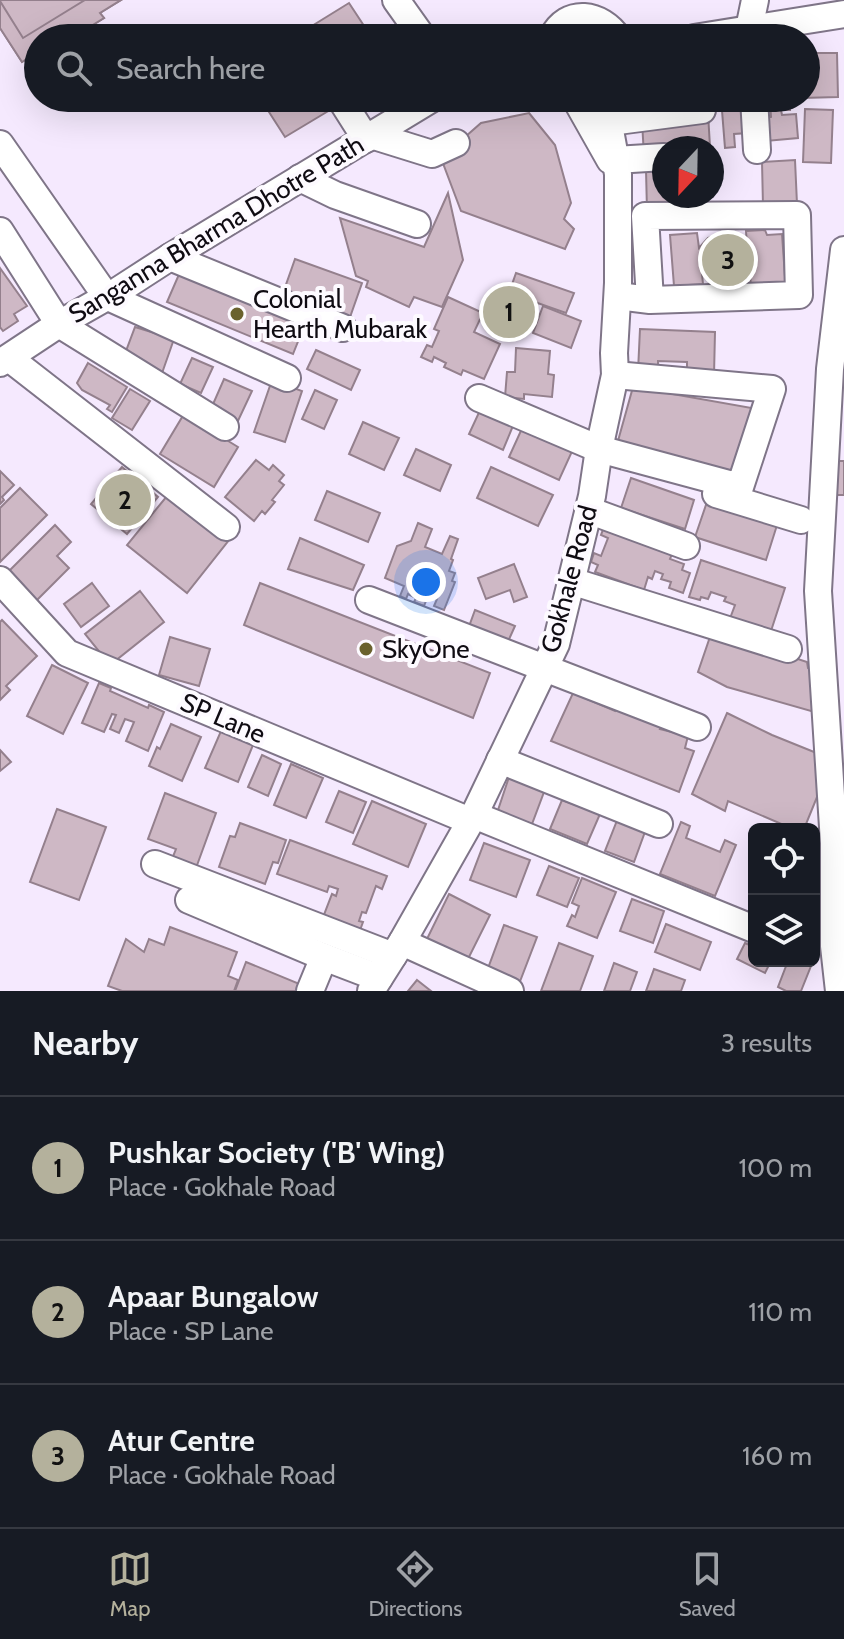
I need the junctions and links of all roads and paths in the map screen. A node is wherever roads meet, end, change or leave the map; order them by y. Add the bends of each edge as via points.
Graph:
1 (396, 0) edge
2 (569, 0) edge
3 (610, 0) edge
4 (755, 0) edge
5 (801, 10) edge
6 (844, 14) edge
7 (413, 24) edge
8 (559, 24) edge
9 (563, 24) edge
10 (604, 24) edge
11 (613, 24) edge
12 (751, 24) edge
13 (771, 24) edge
14 (350, 112) edge
15 (410, 112) edge
16 (583, 112) edge
17 (609, 112) edge
18 (755, 112) edge
19 (368, 137) junction
20 (456, 143) dead end
21 (0, 144) edge
22 (757, 150) dead end
23 (652, 160) edge
24 (616, 167) junction
25 (300, 178) junction
26 (417, 224) dead end
27 (0, 231) edge
28 (844, 250) edge
29 (170, 257) junction
30 (113, 293) junction
31 (618, 296) junction
32 (650, 300) junction
33 (59, 324) junction
34 (343, 328) dead end
35 (4, 360) edge
36 (290, 372) dead end
37 (615, 375) junction
38 (479, 398) dead end
39 (836, 405) edge
40 (225, 427) dead end
41 (598, 454) junction
42 (833, 499) edge
43 (588, 510) junction
44 (801, 520) dead end
45 (226, 527) dead end
46 (686, 546) dead end
47 (0, 580) edge
48 (571, 581) junction
49 (831, 592) edge
50 (369, 600) dead end
51 (788, 649) dead end
52 (545, 668) junction
53 (835, 722) edge
54 (697, 727) dead end
55 (500, 760) junction
56 (472, 818) junction
57 (659, 824) dead end
58 (155, 864) dead end
59 (189, 900) dead end
60 (748, 927) edge
61 (324, 957) junction
62 (387, 967) edge
63 (310, 991) edge
64 (510, 991) edge
65 (839, 991) edge

1 - 7 street
2 - 8 street
3 - 11 street
4 - 12 street
5 - 6 street
5 - 13 street
9 - 10 street via 588,17
14 - 19 street
15 - 19 street, Sanganna Bharma Dhotre Path
16 - 24 street, Gokhale Road
17 - 24 street, Gokhale Road
18 - 22 street
19 - 20 street via 432,154
19 - 25 street, Sanganna Bharma Dhotre Path
21 - 30 street
23 - 24 street
24 - 31 street, Gokhale Road
25 - 26 street
25 - 29 street, Sanganna Bharma Dhotre Path
27 - 33 street
28 - 39 street via 830,369
29 - 30 street, Sanganna Bharma Dhotre Path
29 - 34 street
30 - 33 street, Sanganna Bharma Dhotre Path
30 - 36 street
31 - 32 street
31 - 37 street, Gokhale Road
32 - 32 street via 645,216 797,215 799,295
33 - 35 street, Sanganna Bharma Dhotre Path
33 - 40 street
35 - 45 street
37 - 41 street, Gokhale Road
37 - 41 street via 772,389 740,487
38 - 41 street
39 - 42 street
41 - 43 street, Gokhale Road
41 - 44 street
42 - 49 street
43 - 46 street
43 - 48 street, Gokhale Road
47 - 56 street, SP Lane via 67,653
48 - 51 street
48 - 52 street, Gokhale Road
49 - 53 street
50 - 52 street
52 - 54 street
52 - 55 street, Gokhale Road
53 - 65 street via 834,946
55 - 56 street, Gokhale Road
55 - 57 street
56 - 60 street, SP Lane
56 - 62 street, Gokhale Road
58 - 62 street
59 - 61 street
61 - 62 street
61 - 63 street
62 - 64 street

